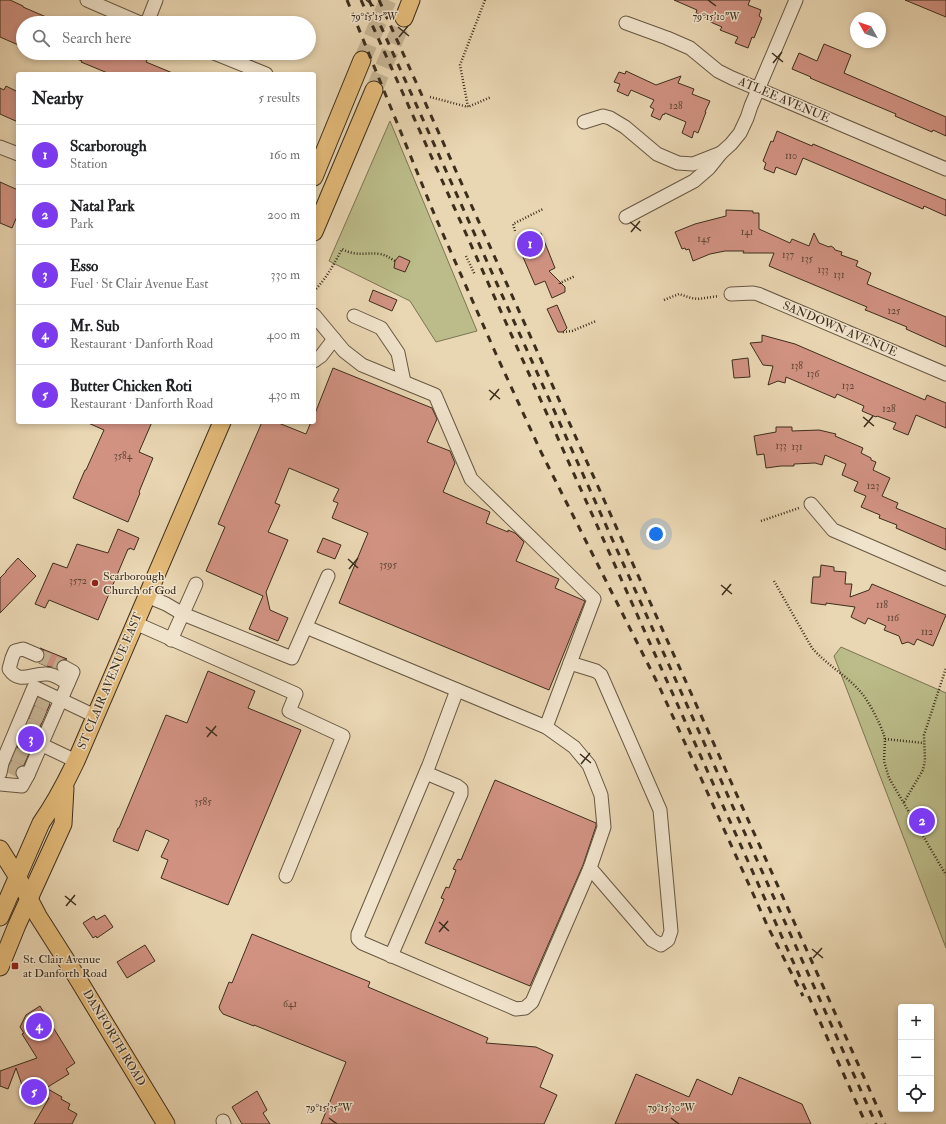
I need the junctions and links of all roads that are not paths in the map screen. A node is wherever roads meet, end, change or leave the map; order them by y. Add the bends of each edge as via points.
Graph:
1 (87, 0) edge
2 (156, 0) edge
3 (411, 0) edge
4 (796, 0) edge
5 (124, 16) edge
6 (150, 16) edge
7 (404, 18) tunnel mouth
8 (626, 23) dead end
9 (231, 60) edge
10 (362, 60) tunnel mouth
11 (261, 72) edge
12 (759, 89) junction
13 (374, 90) tunnel mouth
14 (584, 122) dead end
15 (0, 147) edge
16 (16, 153) edge
17 (721, 153) junction
18 (946, 169) edge
19 (316, 172) edge
20 (626, 217) dead end
21 (316, 227) edge
22 (731, 294) road end
23 (354, 316) dead end
24 (316, 317) edge
25 (334, 339) junction
26 (316, 360) edge
27 (946, 374) edge
28 (404, 382) junction
29 (221, 424) edge
30 (811, 504) road end
31 (328, 576) dead end
32 (946, 579) edge
33 (196, 584) dead end
34 (147, 596) junction
35 (183, 614) junction
36 (135, 623) junction
37 (306, 628) junction
38 (172, 640) junction
39 (37, 655) tunnel mouth
40 (570, 663) junction
41 (64, 667) dead end
42 (68, 683) junction
43 (457, 690) junction
44 (56, 704) junction
45 (95, 716) junction
46 (546, 726) junction
47 (41, 737) junction
48 (76, 761) junction
49 (3, 767) edge
50 (426, 773) junction
51 (0, 784) edge
52 (65, 785) junction
53 (0, 849) edge
54 (590, 868) junction
55 (17, 876) junction
56 (286, 876) dead end
57 (29, 898) junction
58 (0, 917) edge
59 (391, 956) junction
60 (0, 967) edge
61 (166, 1124) edge

1 - 5 street
2 - 6 street
3 - 7 main road
4 - 12 street
8 - 12 street, ATLEE AVENUE via 690,48 718,71
9 - 11 street
10 - 19 main road
12 - 17 street via 740,133
12 - 18 street, ATLEE AVENUE
13 - 21 main road
14 - 17 street via 602,116 610,118 657,154 678,163 693,164
15 - 16 street
17 - 20 street via 694,181
22 - 27 street, SANDOWN AVENUE via 758,294
23 - 28 street via 381,328 398,353
24 - 25 street
25 - 26 street
25 - 28 street via 362,365
28 - 40 street via 434,395 471,479 594,599
29 - 34 main road, ST CLAIR AVENUE EAST
30 - 32 street via 833,530
31 - 37 street
33 - 35 street
34 - 35 street
34 - 36 main road, ST CLAIR AVENUE EAST
35 - 37 street via 292,658
35 - 38 street
36 - 38 street
36 - 45 main road, ST CLAIR AVENUE EAST
37 - 43 street
38 - 56 street via 296,694 289,711 343,736
39 - 42 street via 23,649 16,651 9,669 19,678 48,674
40 - 46 street
40 - 54 street via 601,675 660,810 671,931 668,940 661,945 652,940
41 - 42 street via 73,672
42 - 44 street
43 - 46 street
43 - 50 street
44 - 45 street
44 - 47 street
44 - 49 street via 34,687 34,697
45 - 48 main road, ST CLAIR AVENUE EAST
46 - 54 street via 574,747 589,765 601,795 604,827
47 - 48 street
47 - 51 street via 22,786
48 - 52 main road, ST CLAIR AVENUE EAST
50 - 59 street via 358,934 358,939 362,943
50 - 59 street via 457,786 461,789 461,794
52 - 55 main road, ST CLAIR AVENUE EAST via 41,823
52 - 57 main road, ST CLAIR AVENUE EAST via 63,824
53 - 55 main road, DANFORTH ROAD
54 - 59 street via 532,1002 525,1008 516,1009
55 - 57 main road, DANFORTH ROAD
55 - 58 main road, ST CLAIR AVENUE EAST
57 - 60 main road, ST CLAIR AVENUE EAST
57 - 61 main road, DANFORTH ROAD

